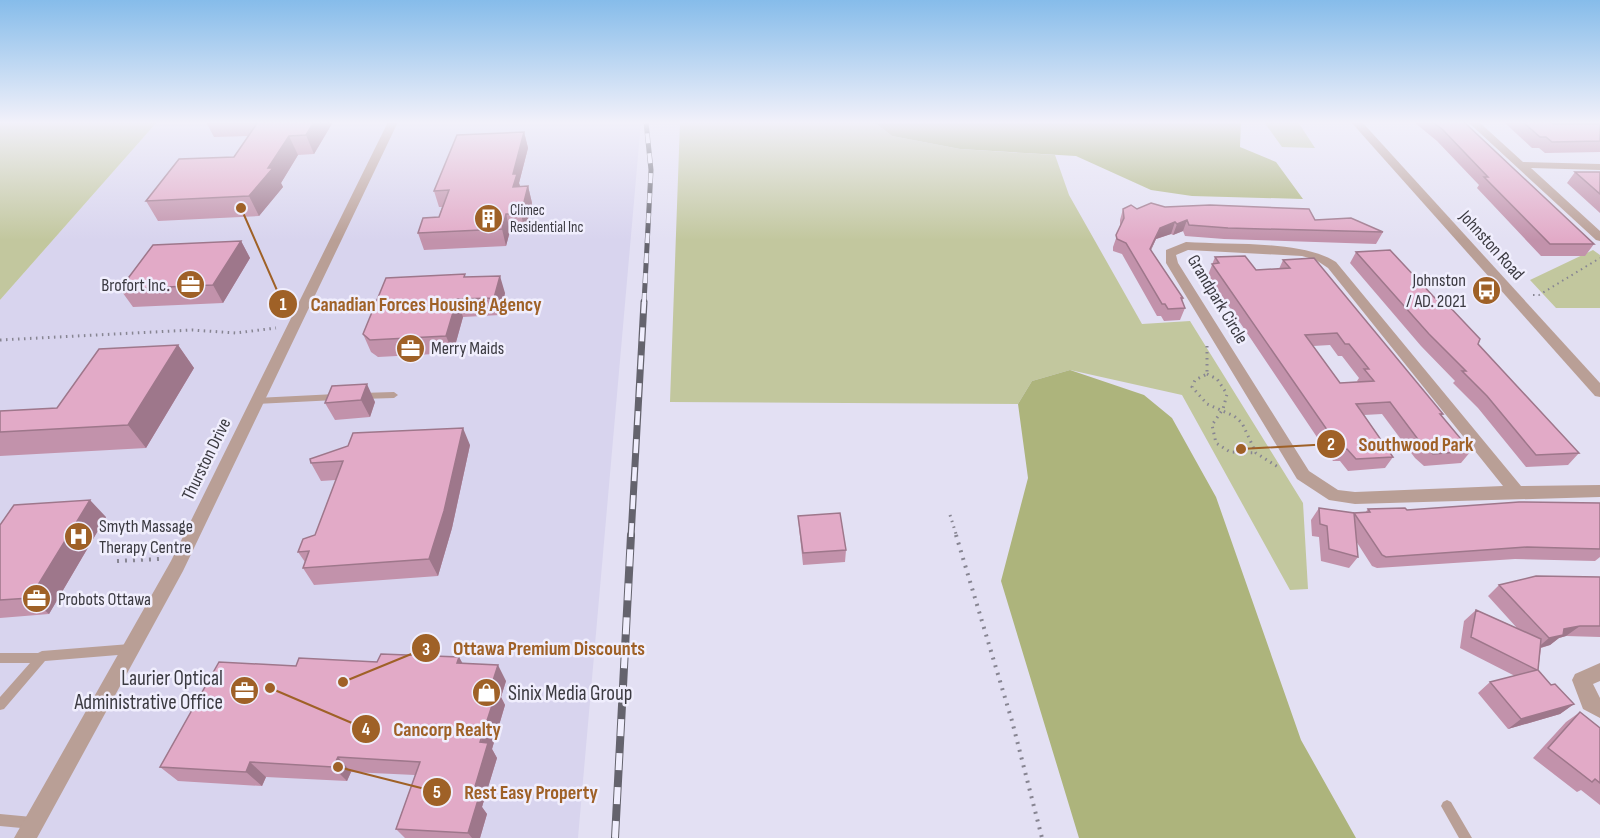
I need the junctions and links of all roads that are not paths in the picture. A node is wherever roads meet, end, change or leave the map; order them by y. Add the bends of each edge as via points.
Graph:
1 (374, 161) edge
2 (1391, 161) edge
3 (1518, 161) edge
4 (1522, 165) junction
5 (1600, 167) edge
6 (1600, 237) edge
7 (1600, 392) edge
8 (394, 395) dead end
9 (256, 401) junction
10 (1600, 491) edge
11 (1517, 492) junction
12 (131, 648) junction
13 (0, 658) edge
14 (40, 658) junction
15 (1600, 672) edge
16 (0, 705) edge
17 (1600, 709) edge
18 (1447, 806) dead end
19 (0, 820) edge
20 (33, 823) junction
21 (25, 838) edge
22 (1466, 838) edge

1 - 9 street, Thurston Drive
2 - 7 street, Johnston Road
3 - 4 street
4 - 5 street
4 - 6 street
8 - 9 lane
9 - 12 street, Thurston Drive via 177,566
10 - 11 street, Grandpark Circle
11 - 11 street, Grandpark Circle via 1332,266 1320,257 1303,252 1186,246 1170,253 1172,263 1303,475 1335,495 1355,498
12 - 14 lane
12 - 20 street, Thurston Drive
13 - 14 lane
14 - 16 lane
15 - 17 street via 1582,680 1590,702
18 - 22 lane
19 - 20 lane
20 - 21 street, Thurston Drive

